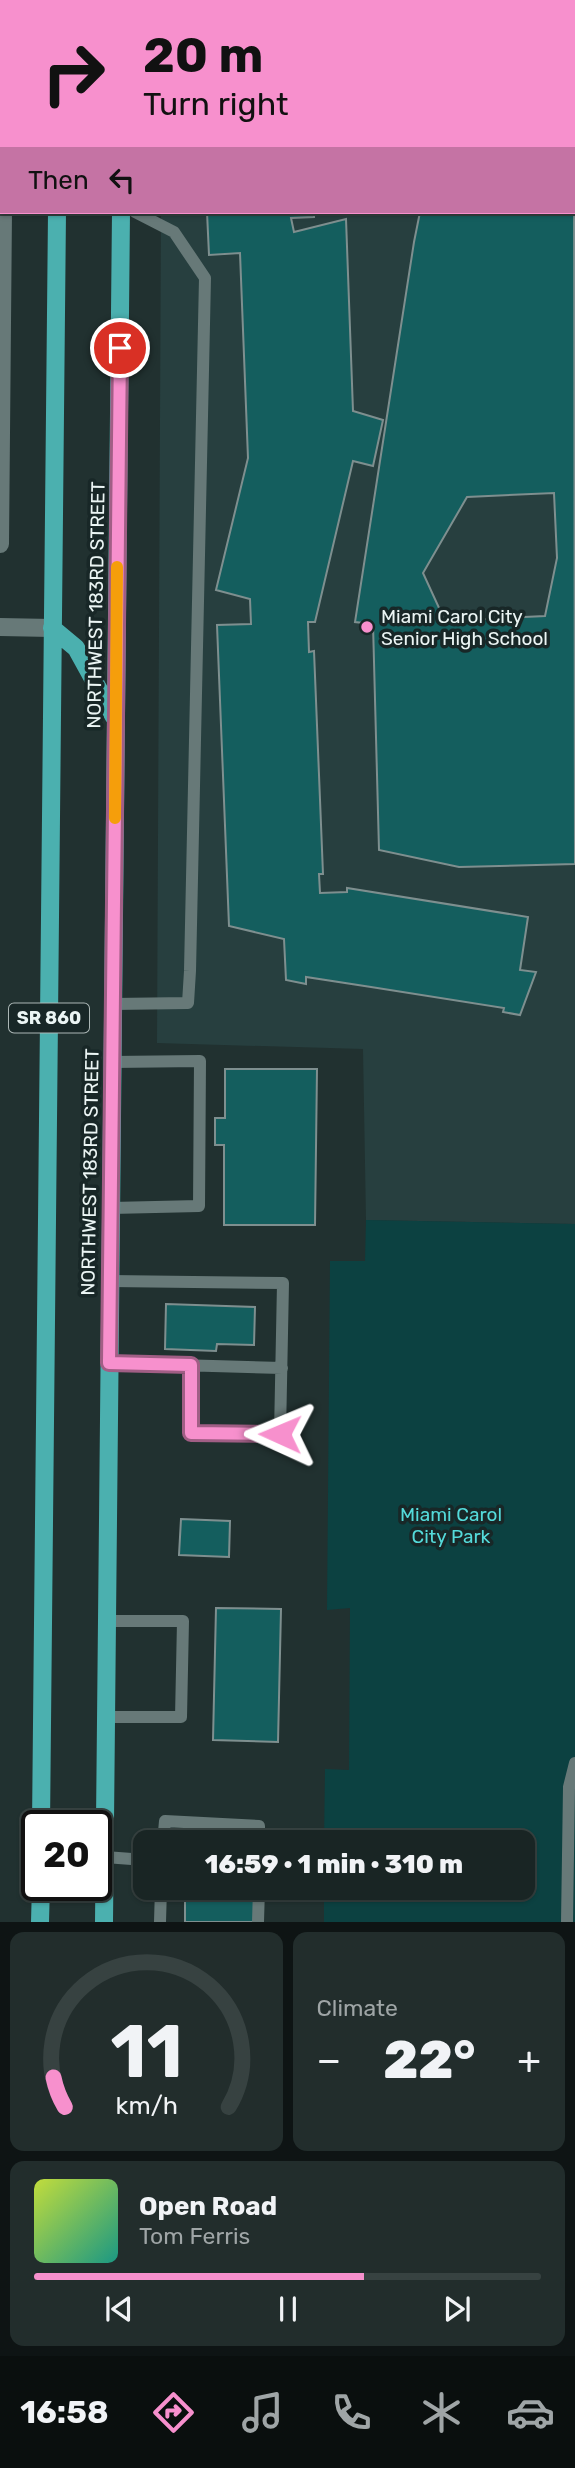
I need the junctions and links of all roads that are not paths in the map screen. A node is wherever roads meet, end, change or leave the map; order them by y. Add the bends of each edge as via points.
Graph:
1 (3, 214) edge
2 (57, 214) edge
3 (121, 214) edge
4 (139, 214) edge
5 (0, 544) edge
6 (0, 627) edge
7 (52, 628) junction
8 (116, 720) junction
9 (113, 1004) junction
10 (112, 1062) junction
11 (111, 1208) junction
12 (110, 1281) junction
13 (109, 1363) junction
14 (191, 1365) junction
15 (282, 1368) junction
16 (107, 1621) junction
17 (106, 1717) junction
18 (575, 1763) edge
19 (41, 1810) edge
20 (105, 1810) edge
21 (164, 1830) edge
22 (258, 1830) edge
23 (112, 1858) edge
24 (133, 1859) edge
25 (161, 1900) edge
26 (258, 1900) edge
27 (41, 1901) edge
28 (104, 1901) edge
29 (40, 1922) edge
30 (104, 1922) edge
31 (160, 1922) edge
32 (258, 1922) edge
33 (567, 1922) edge

1 - 5 street
2 - 7 main road, SR 860
3 - 8 main road, NORTHWEST 183RD STREET / SR 860
4 - 9 lane via 174,232 205,278 188,1003
6 - 7 street
7 - 8 main road via 76,648
7 - 19 main road, SR 860
8 - 9 main road, NORTHWEST 183RD STREET / SR 860
9 - 10 main road, NORTHWEST 183RD STREET / SR 860
10 - 11 main road, NORTHWEST 183RD STREET / SR 860
10 - 11 lane via 200,1062 199,1206
11 - 12 main road, NORTHWEST 183RD STREET / SR 860
12 - 13 main road, NORTHWEST 183RD STREET / SR 860
12 - 15 lane via 283,1283
13 - 14 lane
13 - 16 main road, NORTHWEST 183RD STREET / SR 860
14 - 15 lane
14 - 15 lane via 191,1433 280,1434
16 - 17 main road, NORTHWEST 183RD STREET / SR 860
16 - 17 lane via 183,1621 181,1717
17 - 20 main road, NORTHWEST 183RD STREET / SR 860
18 - 33 lane via 569,1787
21 - 22 lane via 165,1821 258,1826
23 - 24 lane
25 - 31 lane
26 - 32 lane
27 - 29 main road
28 - 30 main road, NORTHWEST 183RD STREET / SR 860

